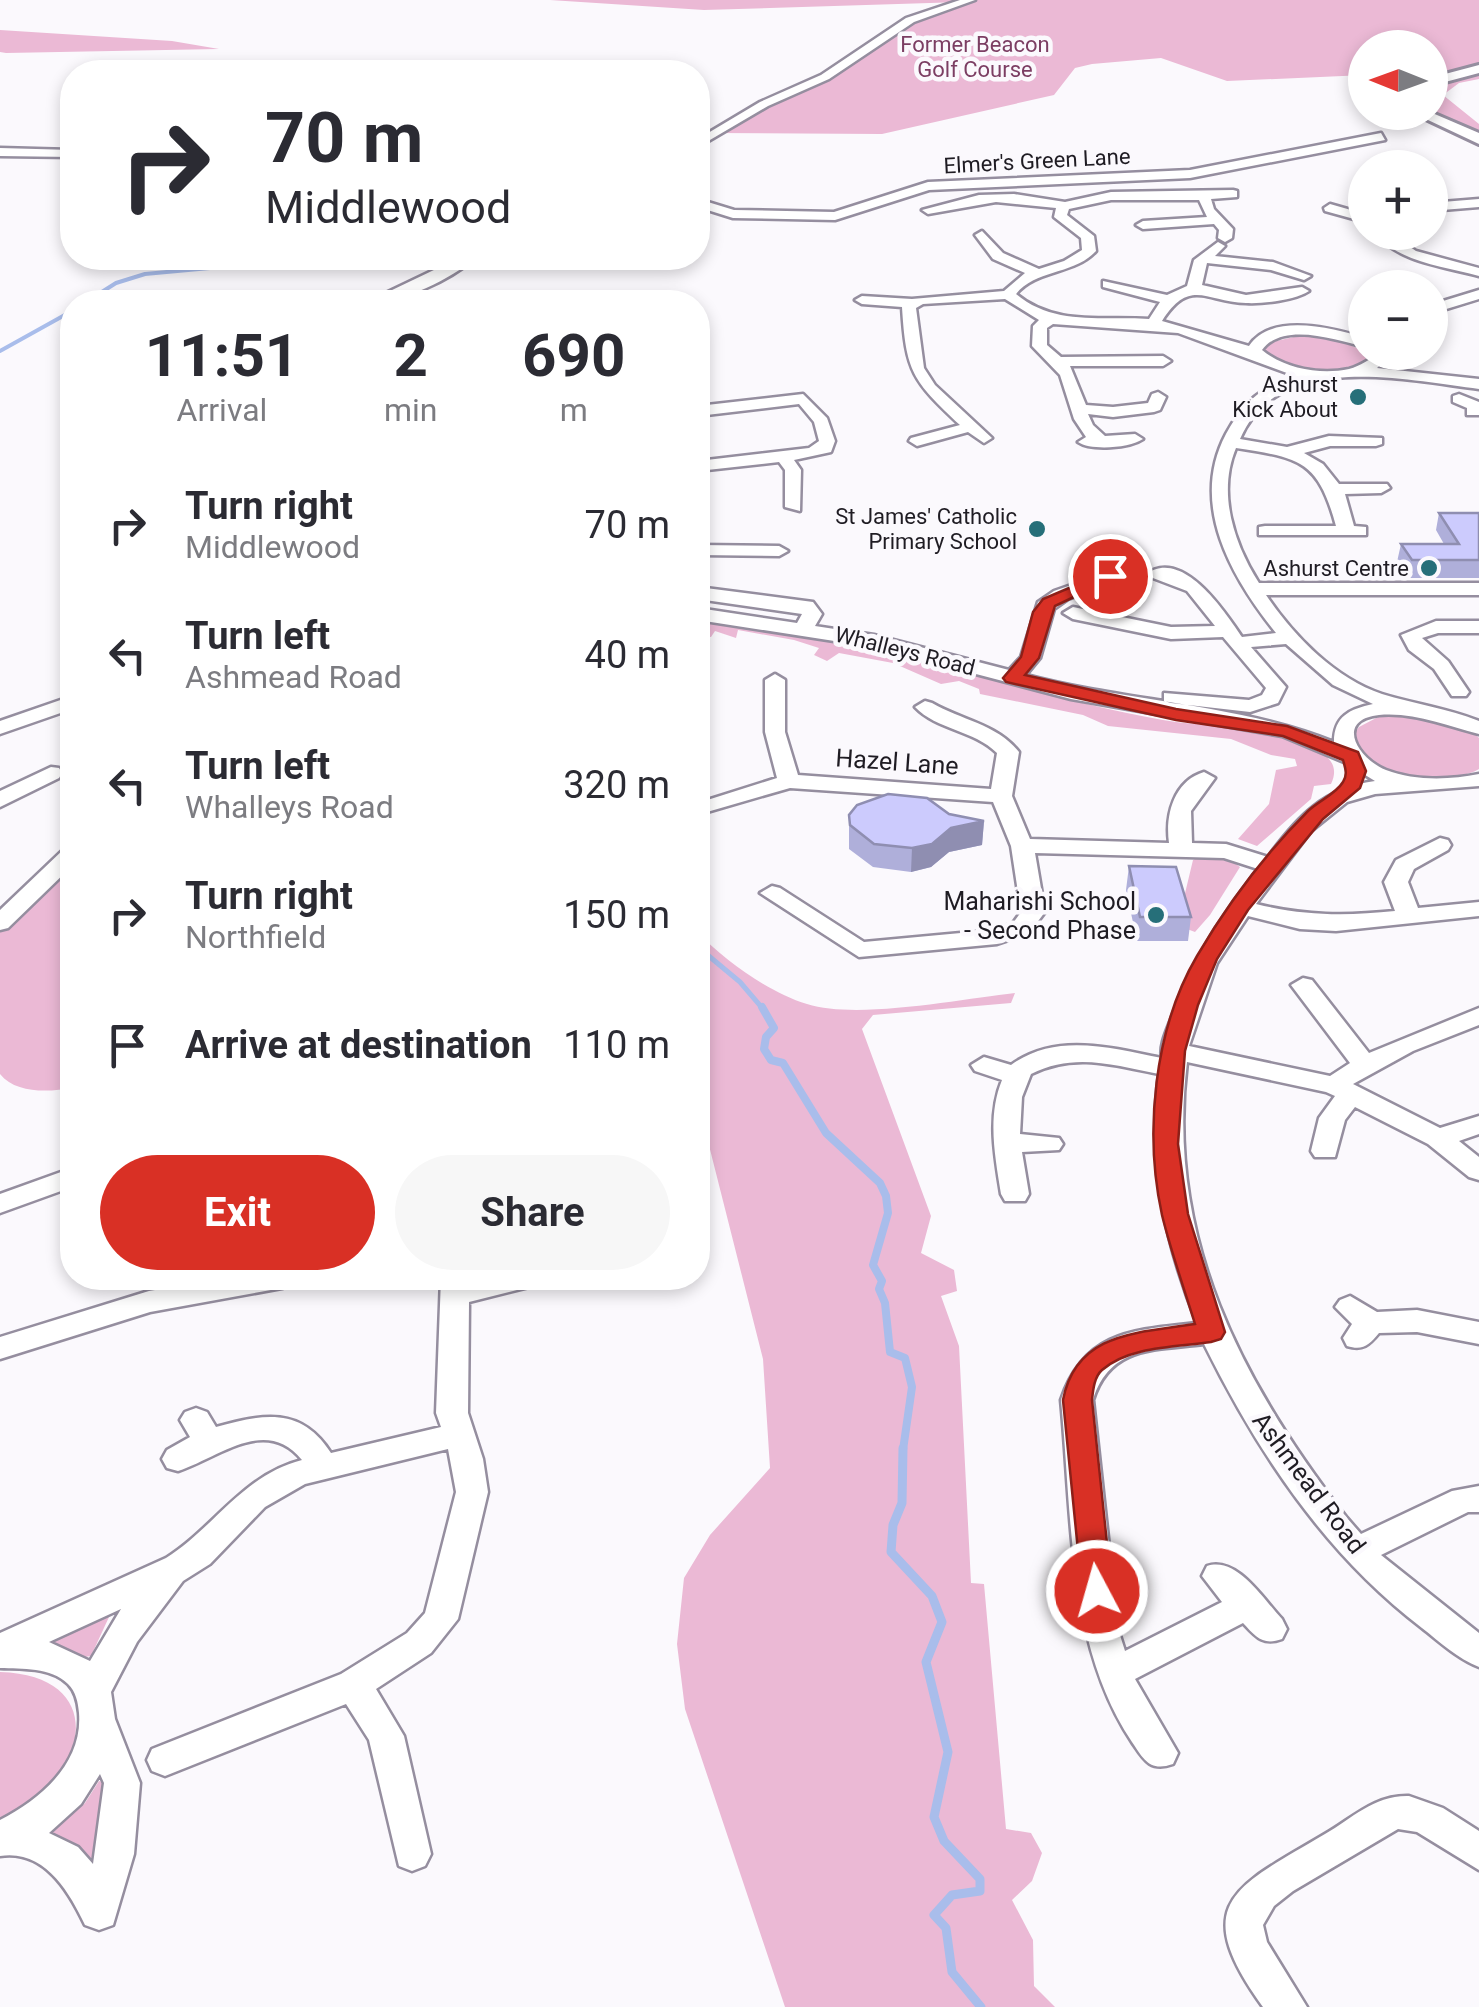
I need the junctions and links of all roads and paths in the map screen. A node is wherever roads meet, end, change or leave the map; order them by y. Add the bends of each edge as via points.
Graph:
1 (970, 0) edge
2 (1479, 69) edge
3 (1448, 77) edge
4 (1448, 126) edge
5 (710, 137) edge
6 (1381, 137) dead end
7 (1479, 140) edge
8 (0, 152) edge
9 (60, 154) edge
10 (1233, 194) dead end
11 (1204, 196) junction
12 (1479, 199) edge
13 (1448, 204) edge
14 (1066, 206) junction
15 (710, 207) edge
16 (1330, 208) dead end
17 (928, 210) dead end
18 (1348, 213) edge
19 (1216, 220) junction
20 (1126, 221) dead end
21 (982, 235) dead end
22 (1408, 250) edge
23 (1464, 252) dead end
24 (1206, 259) junction
25 (1444, 261) junction
26 (448, 270) edge
27 (1479, 272) edge
28 (1038, 273) junction
29 (1108, 284) dead end
30 (1194, 288) junction
31 (403, 290) edge
32 (1479, 294) edge
33 (1008, 295) junction
34 (862, 300) dead end
35 (1168, 300) junction
36 (915, 303) junction
37 (1448, 304) edge
38 (1050, 320) junction
39 (1153, 324) junction
40 (1348, 327) edge
41 (1308, 331) junction
42 (1275, 334) junction
43 (1214, 337) junction
44 (1348, 337) edge
45 (1146, 349) dead end
46 (1263, 360) junction
47 (1055, 362) junction
48 (1402, 370) edge
49 (1364, 371) joint
50 (1325, 375) junction
51 (1412, 376) junction
52 (790, 384) dead end
53 (1479, 384) edge
54 (1270, 390) junction
55 (1158, 397) dead end
56 (1460, 398) dead end
57 (803, 399) junction
58 (1476, 408) edge
59 (1080, 409) junction
60 (710, 410) edge
61 (1380, 438) dead end
62 (1136, 439) dead end
63 (917, 441) dead end
64 (1229, 442) junction
65 (1289, 452) junction
66 (784, 456) junction
67 (710, 465) edge
68 (1380, 488) dead end
69 (1334, 489) junction
70 (817, 496) dead end
71 (1264, 530) dead end
72 (792, 535) dead end
73 (710, 551) edge
74 (1117, 565) dead end
75 (1154, 576) dead end
76 (1479, 588) edge
77 (1252, 589) junction
78 (710, 595) edge
79 (1072, 612) dead end
80 (710, 616) edge
81 (1389, 626) dead end
82 (1479, 627) edge
83 (805, 628) junction
84 (1412, 632) junction
85 (1292, 636) junction
86 (1233, 637) junction
87 (1012, 678) junction
88 (775, 680) dead end
89 (1342, 682) junction
90 (1120, 688) dead end
91 (1459, 692) dead end
92 (60, 706) edge
93 (925, 707) dead end
94 (1412, 708) junction
95 (1435, 711) junction
96 (1479, 715) edge
97 (1350, 721) junction
98 (0, 728) edge
99 (1479, 728) edge
100 (1287, 731) junction
101 (1353, 758) junction
102 (51, 773) dead end
103 (1204, 778) dead end
104 (789, 780) junction
105 (1479, 780) edge
106 (1416, 784) junction
107 (1344, 794) junction
108 (1479, 794) edge
109 (1001, 796) junction
110 (0, 800) edge
111 (710, 804) edge
112 (1440, 845) dead end
113 (1022, 846) junction
114 (1182, 852) junction
115 (60, 866) edge
116 (1274, 866) junction
117 (772, 894) dead end
118 (1239, 907) junction
119 (1479, 909) edge
120 (1409, 914) junction
121 (0, 924) edge
122 (1303, 985) dead end
123 (1479, 1016) edge
124 (1172, 1060) junction
125 (1364, 1064) junction
126 (984, 1065) dead end
127 (1016, 1076) junction
128 (1343, 1089) junction
129 (1479, 1125) edge
130 (1438, 1138) junction
131 (1008, 1143) junction
132 (1049, 1144) dead end
133 (1325, 1151) dead end
134 (1479, 1170) edge
135 (60, 1182) edge
136 (1015, 1194) dead end
137 (0, 1204) edge
138 (216, 1290) edge
139 (456, 1290) edge
140 (1360, 1322) dead end
141 (1211, 1332) junction
142 (1479, 1333) edge
143 (0, 1348) edge
144 (458, 1436) junction
145 (178, 1459) dead end
146 (322, 1465) junction
147 (1479, 1500) edge
148 (1356, 1552) junction
149 (178, 1568) junction
150 (1218, 1576) dead end
151 (0, 1651) edge
152 (1479, 1652) edge
153 (1114, 1673) junction
154 (354, 1685) junction
155 (97, 1708) junction
156 (1160, 1753) dead end
157 (165, 1760) dead end
158 (3, 1838) edge
159 (1479, 1853) edge
160 (412, 1854) dead end
161 (1287, 2007) edge

1 - 5 street via 910,20 825,77
2 - 3 main road
4 - 7 main road
6 - 15 street, Elmer's Green Lane via 1190,174 928,186 835,216
8 - 9 street
10 - 11 street
11 - 14 street via 1111,196
11 - 19 street
12 - 13 street
14 - 17 street via 993,198
14 - 28 street via 1061,217 1087,236 1088,251 1071,264
16 - 18 street
19 - 20 street via 1144,227
19 - 24 street via 1226,229
21 - 28 street via 998,258
22 - 25 street
23 - 25 street
24 - 30 street
24 - 30 street via 1299,277 1246,300
25 - 27 street
26 - 31 street
28 - 33 street
29 - 35 street
30 - 35 street
32 - 37 street
33 - 36 street
33 - 38 street
34 - 36 street
35 - 39 street
36 - 63 street via 909,307 916,368 980,435
38 - 39 street
38 - 47 street via 1036,336
39 - 43 street
40 - 41 street
41 - 42 street
41 - 44 street
42 - 43 street
42 - 46 street via 1257,342
43 - 46 street
45 - 47 street via 1168,364
46 - 50 street
46 - 54 street via 1277,376
47 - 59 street via 1067,373
48 - 51 street
49 - 50 street
49 - 51 street
50 - 54 street
51 - 53 street
52 - 57 street
54 - 64 street
55 - 59 street via 1154,407 1140,411
56 - 58 street
57 - 60 street
57 - 66 street via 825,428 827,445
59 - 62 street via 1090,441
61 - 65 street
64 - 65 street
64 - 77 street via 1218,502
65 - 69 street via 1320,468
66 - 67 street
66 - 70 street via 792,466 794,502
68 - 69 street
69 - 71 street via 1355,531
72 - 73 street via 779,560
74 - 87 street via 1110,576 1078,582 1045,606 1030,658
75 - 86 street via 1180,577 1195,587
76 - 77 street
77 - 85 street
78 - 83 street via 806,606 812,614
79 - 86 street via 1171,633
80 - 83 street, Whalleys Road
81 - 84 street
82 - 84 street
83 - 87 street, Whalleys Road
84 - 91 street via 1412,643
85 - 86 street
85 - 89 street
86 - 90 street via 1276,687 1261,705
87 - 100 street, Whalleys Road
88 - 104 street via 774,732
89 - 94 street
89 - 97 street
92 - 98 street
93 - 109 street via 1002,744 1008,752
94 - 95 street
94 - 97 street, Whalleys Road via 1368,712
95 - 96 street
95 - 99 street
97 - 100 street, Whalleys Road
97 - 101 street via 1343,745
100 - 101 street, Whalleys Road
101 - 106 street, Whalleys Road
101 - 107 street via 1356,778
102 - 110 street
103 - 114 street via 1179,804
104 - 109 street, Hazel Lane
104 - 111 street, Hazel Lane
105 - 106 street
106 - 107 street
106 - 108 street
107 - 116 street, Ashmead Road via 1316,814
109 - 113 street
112 - 120 street via 1404,866 1396,882
113 - 114 street
113 - 117 street via 1034,912 1021,928 997,937 859,950
114 - 116 street via 1238,853
115 - 121 street
116 - 118 street, Ashmead Road
118 - 120 street via 1336,924
118 - 124 street, Ashmead Road via 1206,959
119 - 120 street
122 - 125 street
123 - 125 street
124 - 127 street via 1067,1052 1038,1059
124 - 128 street
124 - 141 street, Ashmead Road via 1165,1144 1175,1214
125 - 128 street
126 - 127 street
127 - 131 street via 1008,1098
128 - 130 street
128 - 133 street
129 - 130 street
130 - 134 street
131 - 132 street
131 - 136 street
135 - 137 street
138 - 143 street via 149,1302
139 - 144 street via 452,1396
140 - 142 street via 1418,1321
141 - 148 street, Ashmead Road via 1264,1430
141 - 153 street via 1129,1344 1092,1363 1082,1378 1078,1400 1101,1629
144 - 146 street
144 - 154 street via 472,1492 442,1619
145 - 146 street via 202,1430 262,1426 290,1430 310,1442
146 - 149 street via 253,1498
147 - 148 street via 1464,1500
148 - 152 street, Ashmead Road
149 - 151 street
149 - 155 street via 112,1649
150 - 153 street via 1259,1617
151 - 155 street via 54,1658 78,1672
153 - 156 street
154 - 157 street
154 - 160 street via 386,1736
155 - 158 street via 93,1757 74,1790 43,1817
155 - 158 street via 122,1783 115,1854 99,1912 80,1872 50,1849
159 - 161 street via 1430,1820 1400,1811 1252,1897 1242,1921 1252,1956

